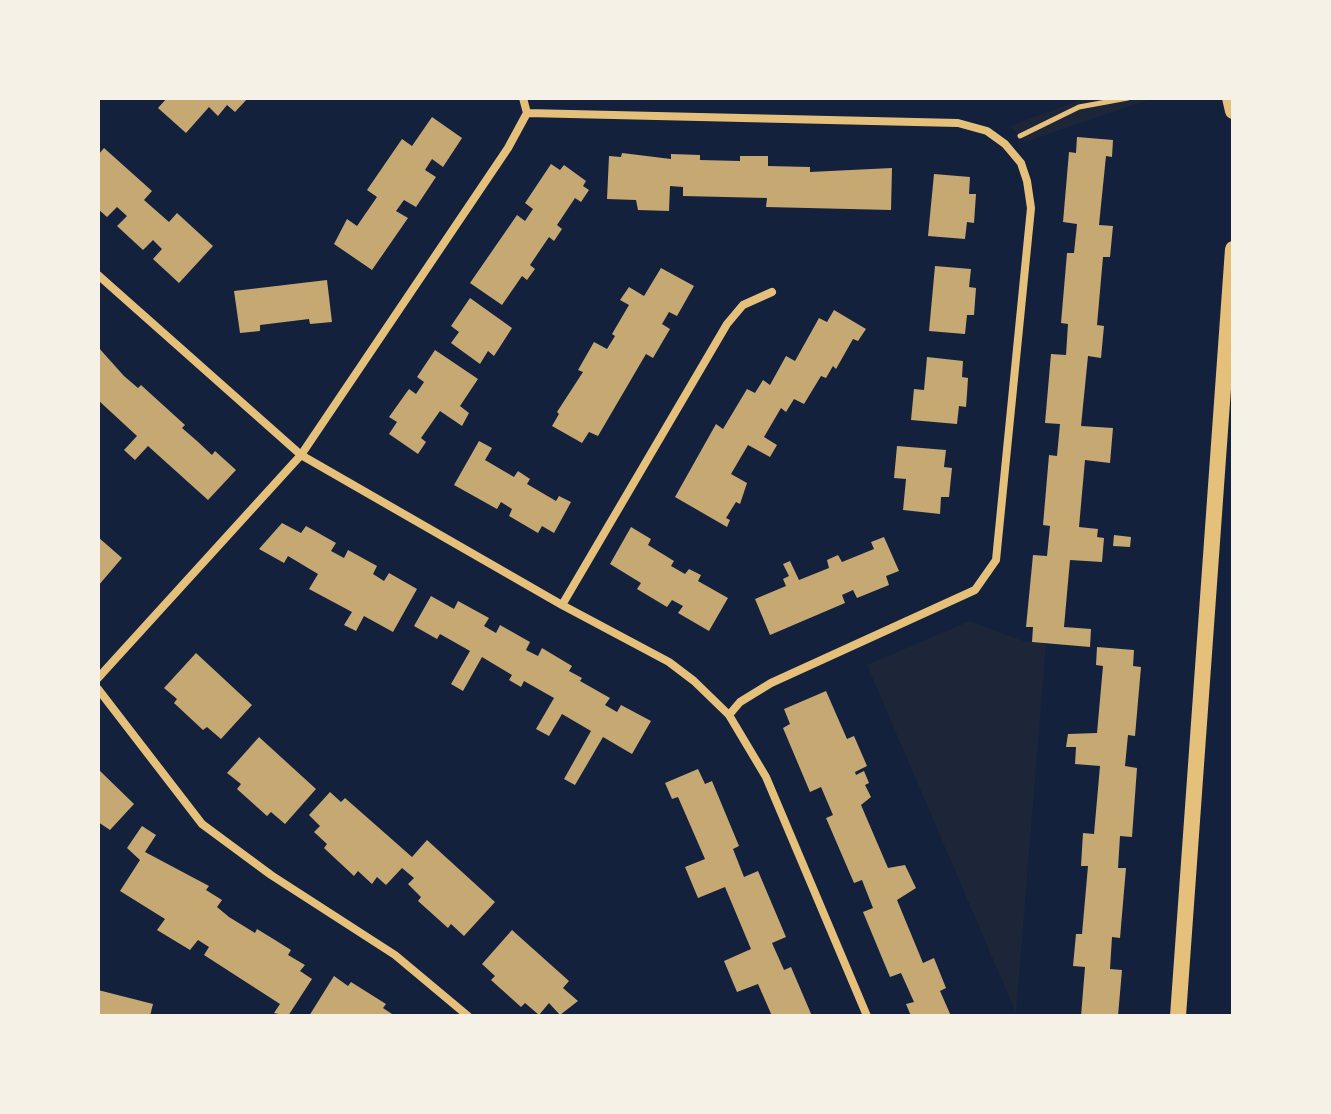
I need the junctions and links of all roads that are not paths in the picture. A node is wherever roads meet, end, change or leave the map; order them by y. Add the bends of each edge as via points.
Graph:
1 (523, 98) edge
2 (1230, 98) edge
3 (1233, 111) edge
4 (527, 113) junction
5 (1233, 249) edge
6 (98, 275) edge
7 (772, 292) dead end
8 (301, 455) junction
9 (562, 605) junction
10 (98, 678) edge
11 (98, 689) edge
12 (729, 715) junction
13 (468, 1016) edge
14 (867, 1016) edge
15 (1178, 1016) edge

1 - 4 street
2 - 3 main road
4 - 8 street
4 - 12 street via 958,123 987,131 1021,163 1031,208 996,560 975,590 771,683
5 - 15 main road
6 - 8 street
7 - 9 street via 743,305 727,324
8 - 9 street
8 - 10 street
9 - 12 street via 669,662
11 - 13 street via 202,824 395,955
12 - 14 street via 766,777

